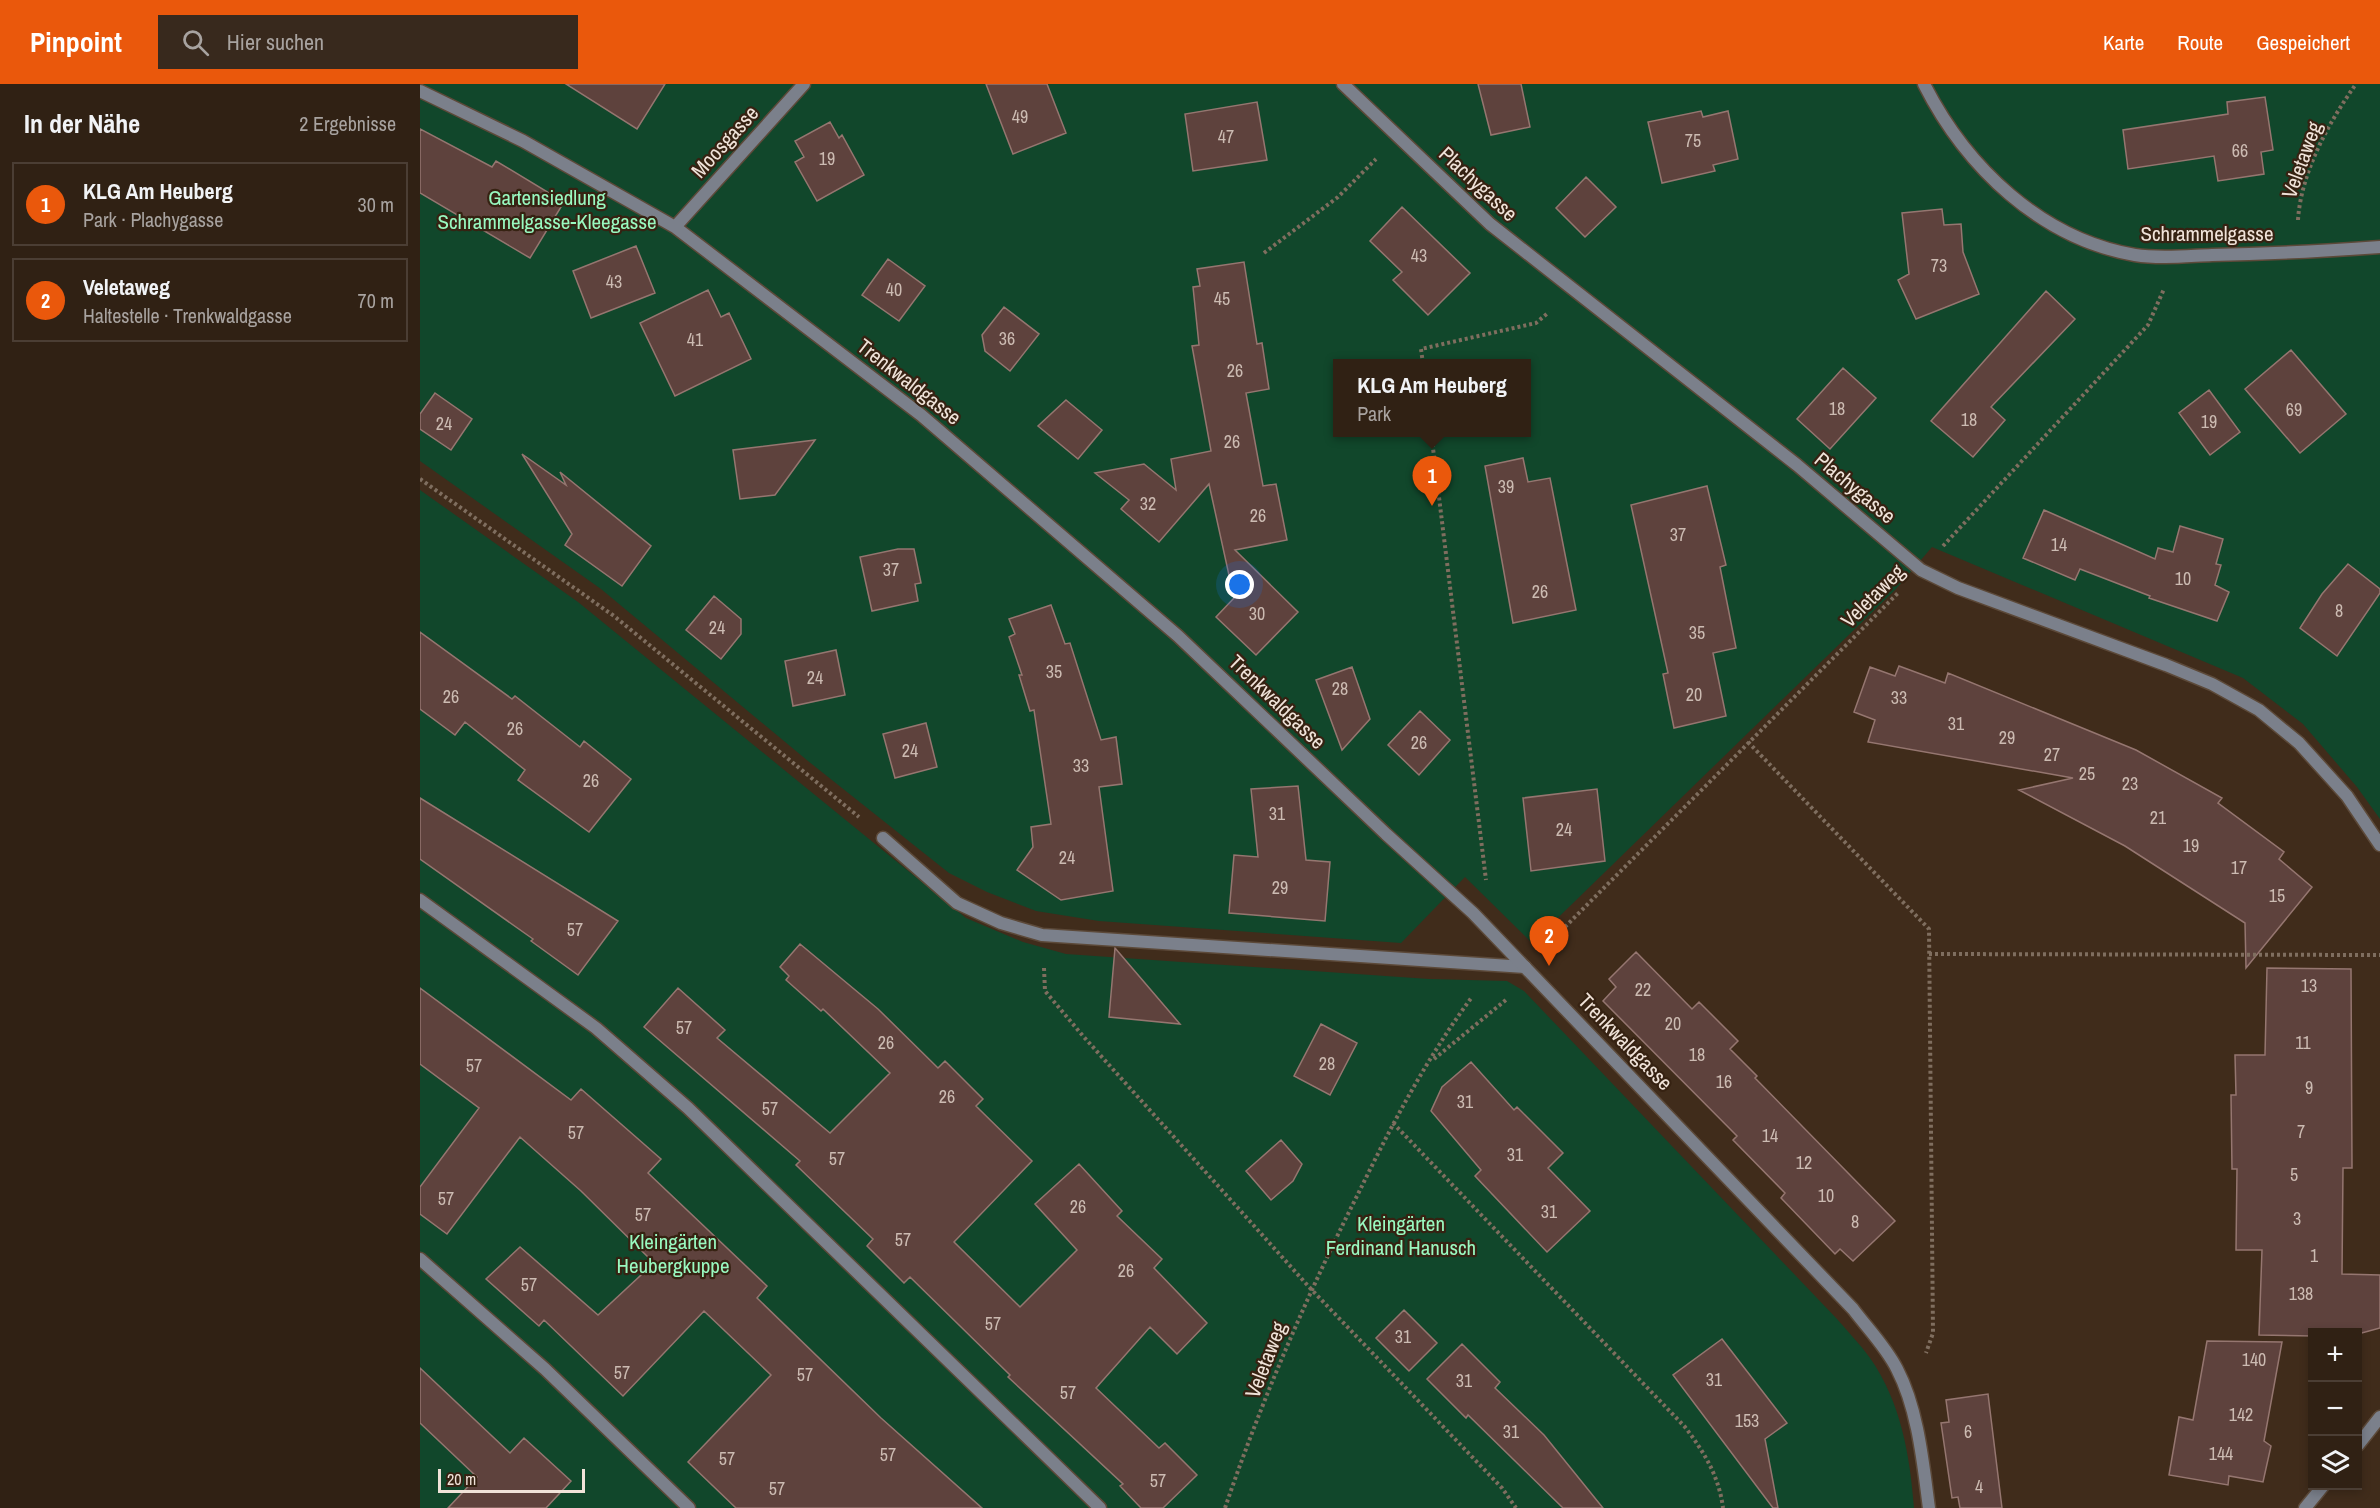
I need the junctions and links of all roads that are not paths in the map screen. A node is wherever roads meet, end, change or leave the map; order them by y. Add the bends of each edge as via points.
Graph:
1 (804, 84) edge
2 (1343, 84) edge
3 (1924, 84) edge
4 (420, 91) edge
5 (675, 226) junction
6 (2380, 247) edge
7 (883, 838) road end
8 (2380, 845) edge
9 (420, 900) edge
10 (1525, 967) junction
11 (420, 1259) edge
12 (2380, 1417) edge
13 (2362, 1439) edge
14 (2320, 1490) edge
15 (689, 1508) edge
16 (1100, 1508) edge
17 (1929, 1508) edge
18 (2305, 1508) edge

1 - 5 street, Moosgasse
2 - 8 street, Plachygasse via 1490,224 1797,465 1920,570 1958,588 2166,664 2259,710 2300,743 2348,796
3 - 6 street, Schrammelgasse via 1966,151 1986,174 2057,228 2096,245 2136,255 2169,256 2297,254
4 - 5 street, Trenkwaldgasse via 524,141
5 - 10 street, Trenkwaldgasse via 921,414 1178,636 1473,913
7 - 10 street via 957,903 1000,923 1042,935
9 - 16 street via 596,1028 688,1108
10 - 17 street, Trenkwaldgasse via 1853,1309 1898,1371 1910,1401
11 - 15 street via 545,1369
12 - 13 street
14 - 18 street

